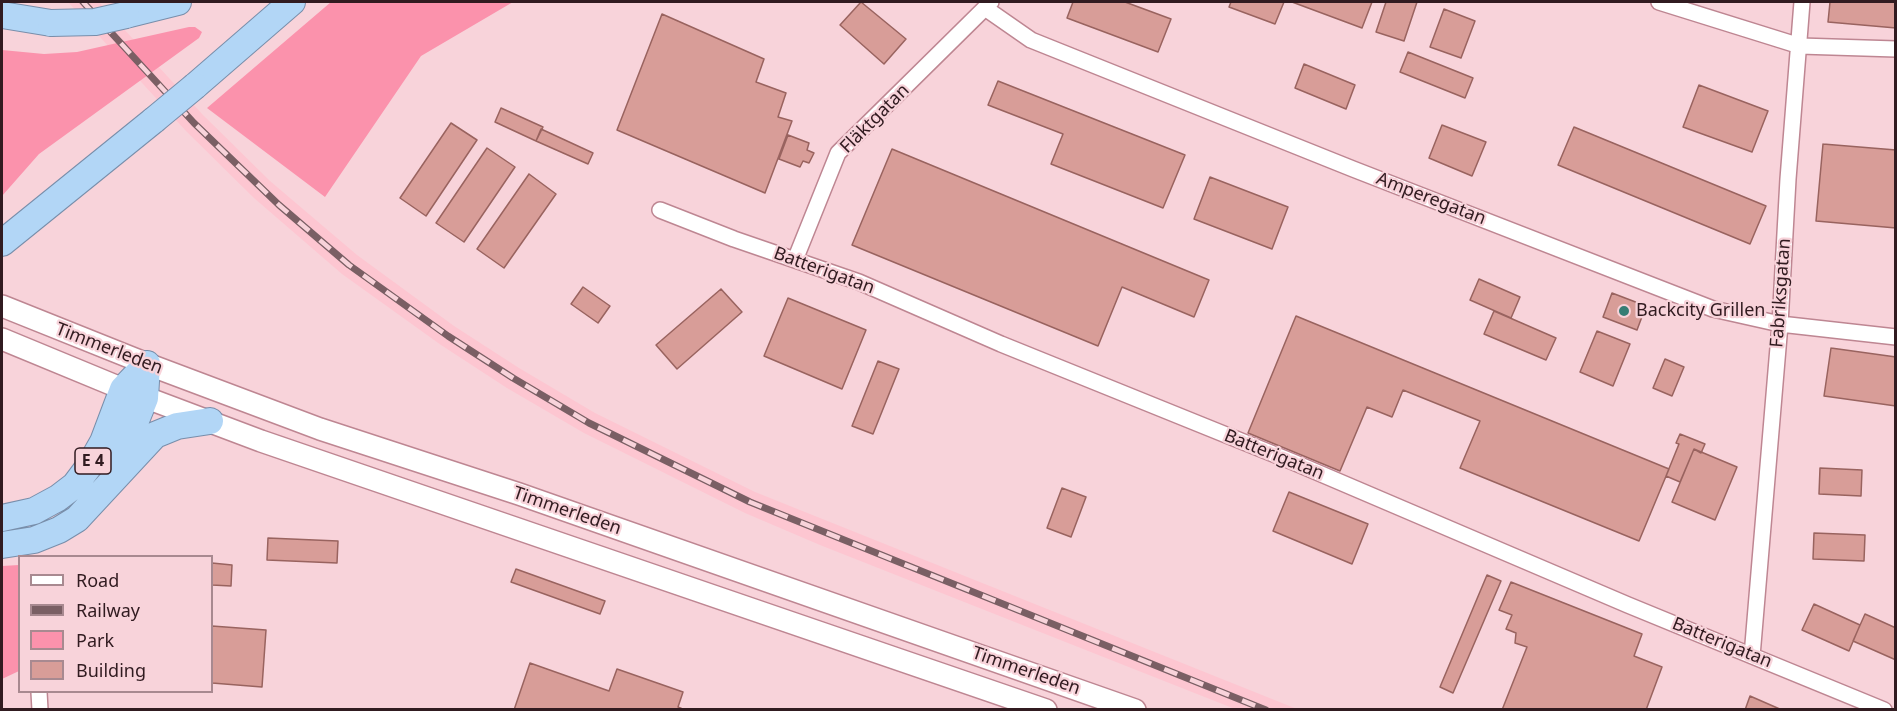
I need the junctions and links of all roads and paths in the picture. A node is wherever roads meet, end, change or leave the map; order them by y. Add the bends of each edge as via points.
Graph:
1 (178, 2) edge
2 (269, 2) edge
3 (292, 2) edge
4 (1659, 2) edge
5 (1802, 2) edge
6 (988, 5) edge
7 (2, 15) edge
8 (1800, 46) junction
9 (1896, 49) edge
10 (190, 80) junction
11 (149, 114) junction
12 (660, 210) dead end
13 (2, 224) edge
14 (2, 243) edge
15 (795, 260) junction
16 (2, 306) edge
17 (1780, 324) junction
18 (1896, 337) edge
19 (2, 339) edge
20 (147, 364) junction
21 (134, 394) junction
22 (210, 421) junction
23 (107, 486) junction
24 (2, 518) edge
25 (2, 545) edge
26 (1752, 656) junction
27 (39, 693) edge
28 (40, 710) edge
29 (1046, 710) edge
30 (1135, 710) edge
31 (1884, 710) edge

1 - 7 highway, bridge via 95,22 51,23
2 - 10 highway
3 - 10 highway
4 - 8 street
5 - 8 street, Fabriksgatan
6 - 15 street, Fläktgatan via 838,153
6 - 17 street, Amperegatan via 1031,40 1713,309
8 - 9 street
8 - 17 street, Fabriksgatan
10 - 11 highway, bridge
11 - 13 highway
11 - 14 highway
12 - 15 street, Batterigatan
15 - 26 street, Batterigatan via 859,282
16 - 20 main road, Timmerleden
17 - 18 street, Amperegatan
17 - 26 street, Fabriksgatan
19 - 21 main road, Timmerleden
20 - 21 highway, E 4
20 - 30 main road, Timmerleden via 320,429 519,494
21 - 22 main road, Timmerleden
21 - 23 highway, E 4 via 118,464
21 - 24 highway, E 4 via 75,485 34,511
22 - 23 highway, E 4 via 177,426 155,435
22 - 29 main road, Timmerleden
23 - 25 highway, E 4 via 77,519 59,530 34,540
26 - 31 street, Batterigatan
27 - 28 street

